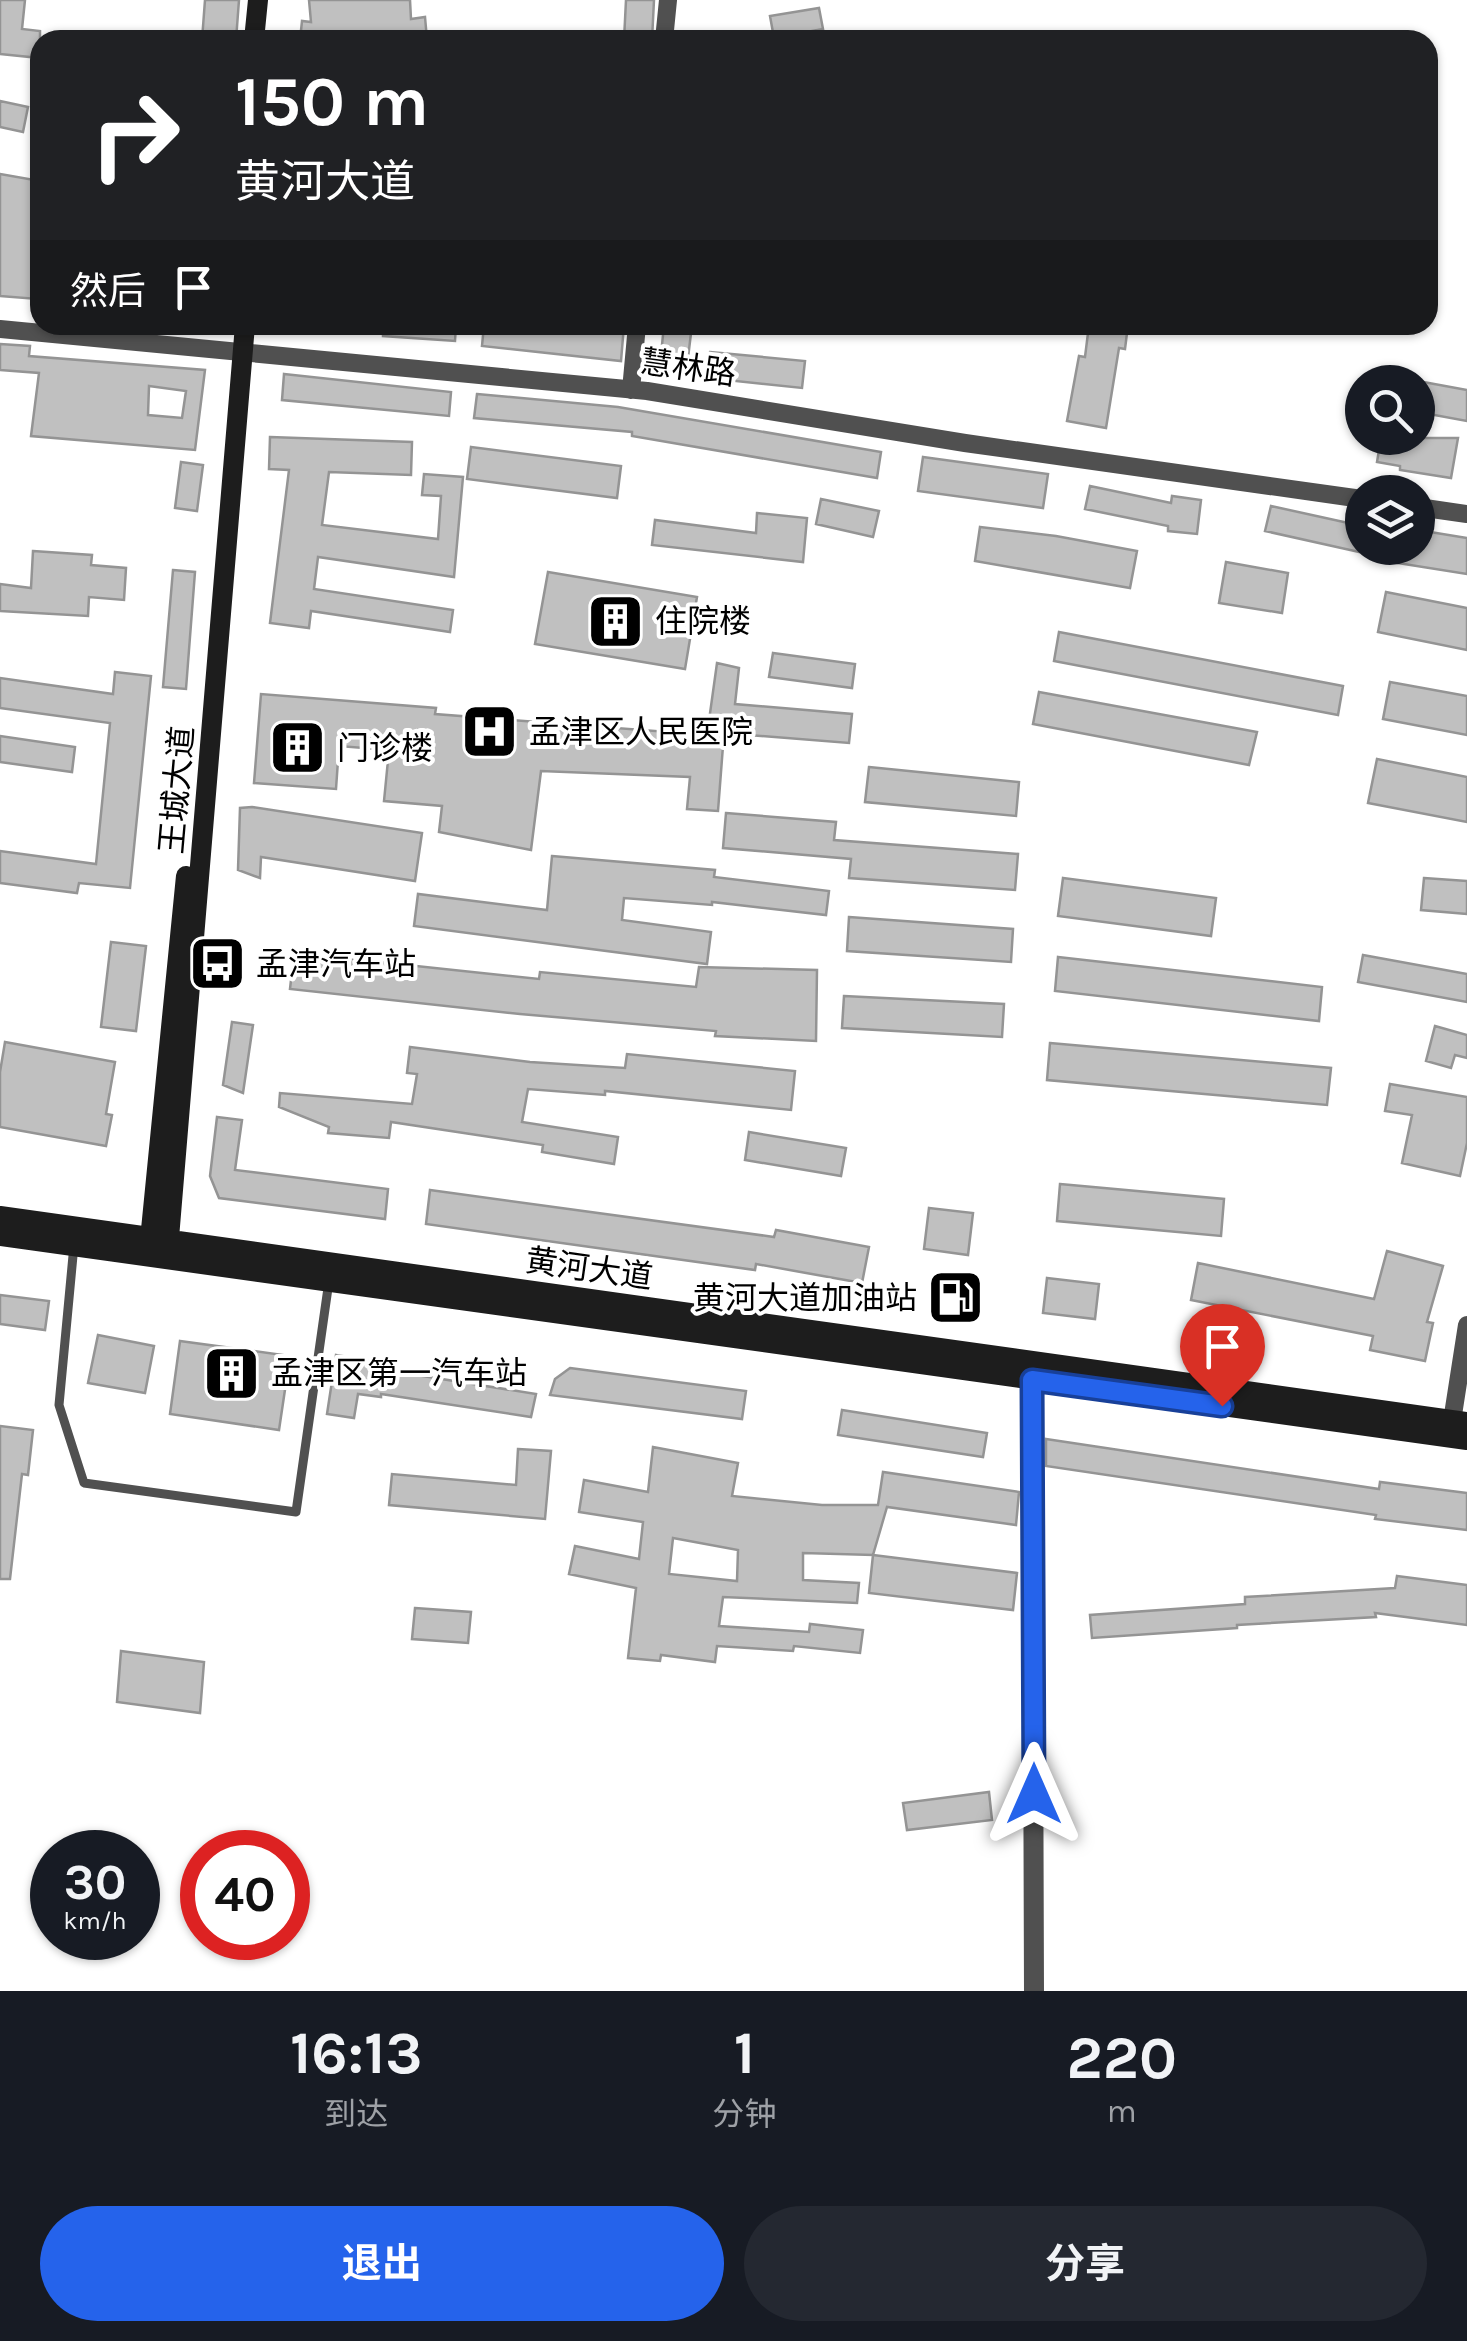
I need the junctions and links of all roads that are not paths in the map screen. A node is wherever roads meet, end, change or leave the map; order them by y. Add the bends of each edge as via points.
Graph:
1 (258, 0) edge
2 (271, 0) edge
3 (668, 0) edge
4 (255, 30) edge
5 (269, 30) edge
6 (665, 30) edge
7 (0, 329) edge
8 (30, 332) edge
9 (62, 335) edge
10 (233, 335) edge
11 (241, 335) edge
12 (636, 335) edge
13 (236, 352) junction
14 (631, 390) junction
15 (1345, 497) edge
16 (1435, 509) edge
17 (1467, 514) edge
18 (0, 1216) edge
19 (0, 1236) edge
20 (76, 1237) junction
21 (159, 1249) junction
22 (330, 1273) junction
23 (1467, 1326) edge
24 (1032, 1380) junction
25 (1467, 1422) edge
26 (1458, 1438) edge
27 (1034, 1991) edge

1 - 4 main road
2 - 5 main road
3 - 6 street
7 - 8 street, 慧林路
9 - 13 street, 慧林路
10 - 13 main road, 王城大道
11 - 13 main road, 王城大道
12 - 14 street
13 - 14 street, 慧林路
13 - 21 main road, 王城大道
14 - 15 street, 慧林路
16 - 17 street
18 - 20 main road, 黄河大道
19 - 20 main road, 黄河大道
20 - 21 main road, 黄河大道
20 - 22 lane via 59,1406 84,1483 223,1503 296,1512
21 - 22 main road, 黄河大道
22 - 24 main road, 黄河大道
22 - 25 main road, 黄河大道
23 - 26 street
24 - 26 main road, 黄河大道
24 - 27 street

